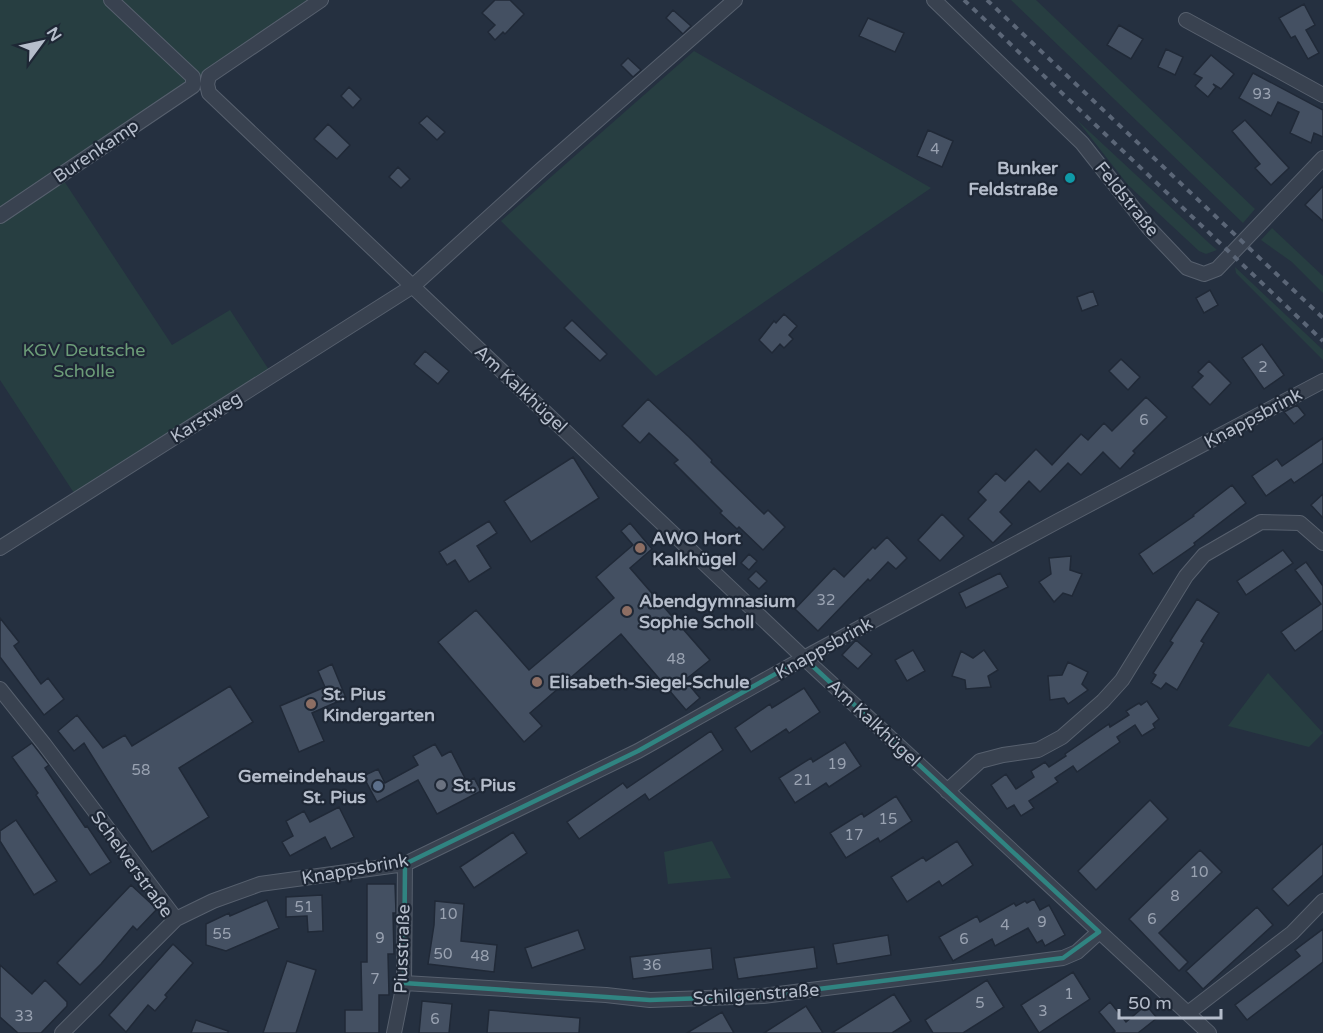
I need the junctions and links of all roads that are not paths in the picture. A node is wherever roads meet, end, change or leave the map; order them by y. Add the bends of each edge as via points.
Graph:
1 (111, 0) edge
2 (321, 0) edge
3 (735, 0) edge
4 (934, 0) edge
5 (1186, 20) dead end
6 (1323, 95) edge
7 (1323, 158) edge
8 (0, 216) edge
9 (412, 286) junction
10 (1323, 381) edge
11 (1323, 543) edge
12 (0, 548) edge
13 (804, 658) junction
14 (0, 689) edge
15 (947, 790) junction
16 (405, 864) junction
17 (1323, 901) edge
18 (176, 919) junction
19 (1099, 932) junction
20 (404, 983) junction
21 (1188, 1013) junction
22 (62, 1033) edge
23 (394, 1033) edge
24 (1209, 1033) edge

1 - 8 street, Burenkamp via 193,77 193,86
2 - 9 street, Am Kalkhügel via 209,76 209,93
3 - 9 street
4 - 7 street, Feldstraße via 1082,143 1149,228 1187,268 1204,274 1217,269
5 - 6 street
9 - 12 street, Karstweg
9 - 13 street, Am Kalkhügel
10 - 13 street, Knappsbrink
11 - 15 street via 1300,524 1261,522 1204,555 1186,576 1122,680 1103,701 1062,737 1038,750 980,761
13 - 15 street, Am Kalkhügel
13 - 16 street, Knappsbrink via 639,751
14 - 18 street, Schelverstraße
15 - 19 street, Am Kalkhügel
16 - 18 street, Knappsbrink via 260,884 213,900
16 - 20 street, Piusstraße
17 - 21 street via 1292,933
18 - 22 street, Schelverstraße
19 - 20 street, Schilgenstraße via 1077,952 1063,958 763,996 650,1000
19 - 21 street, Am Kalkhügel
20 - 23 street, Piusstraße
21 - 24 street, Am Kalkhügel

